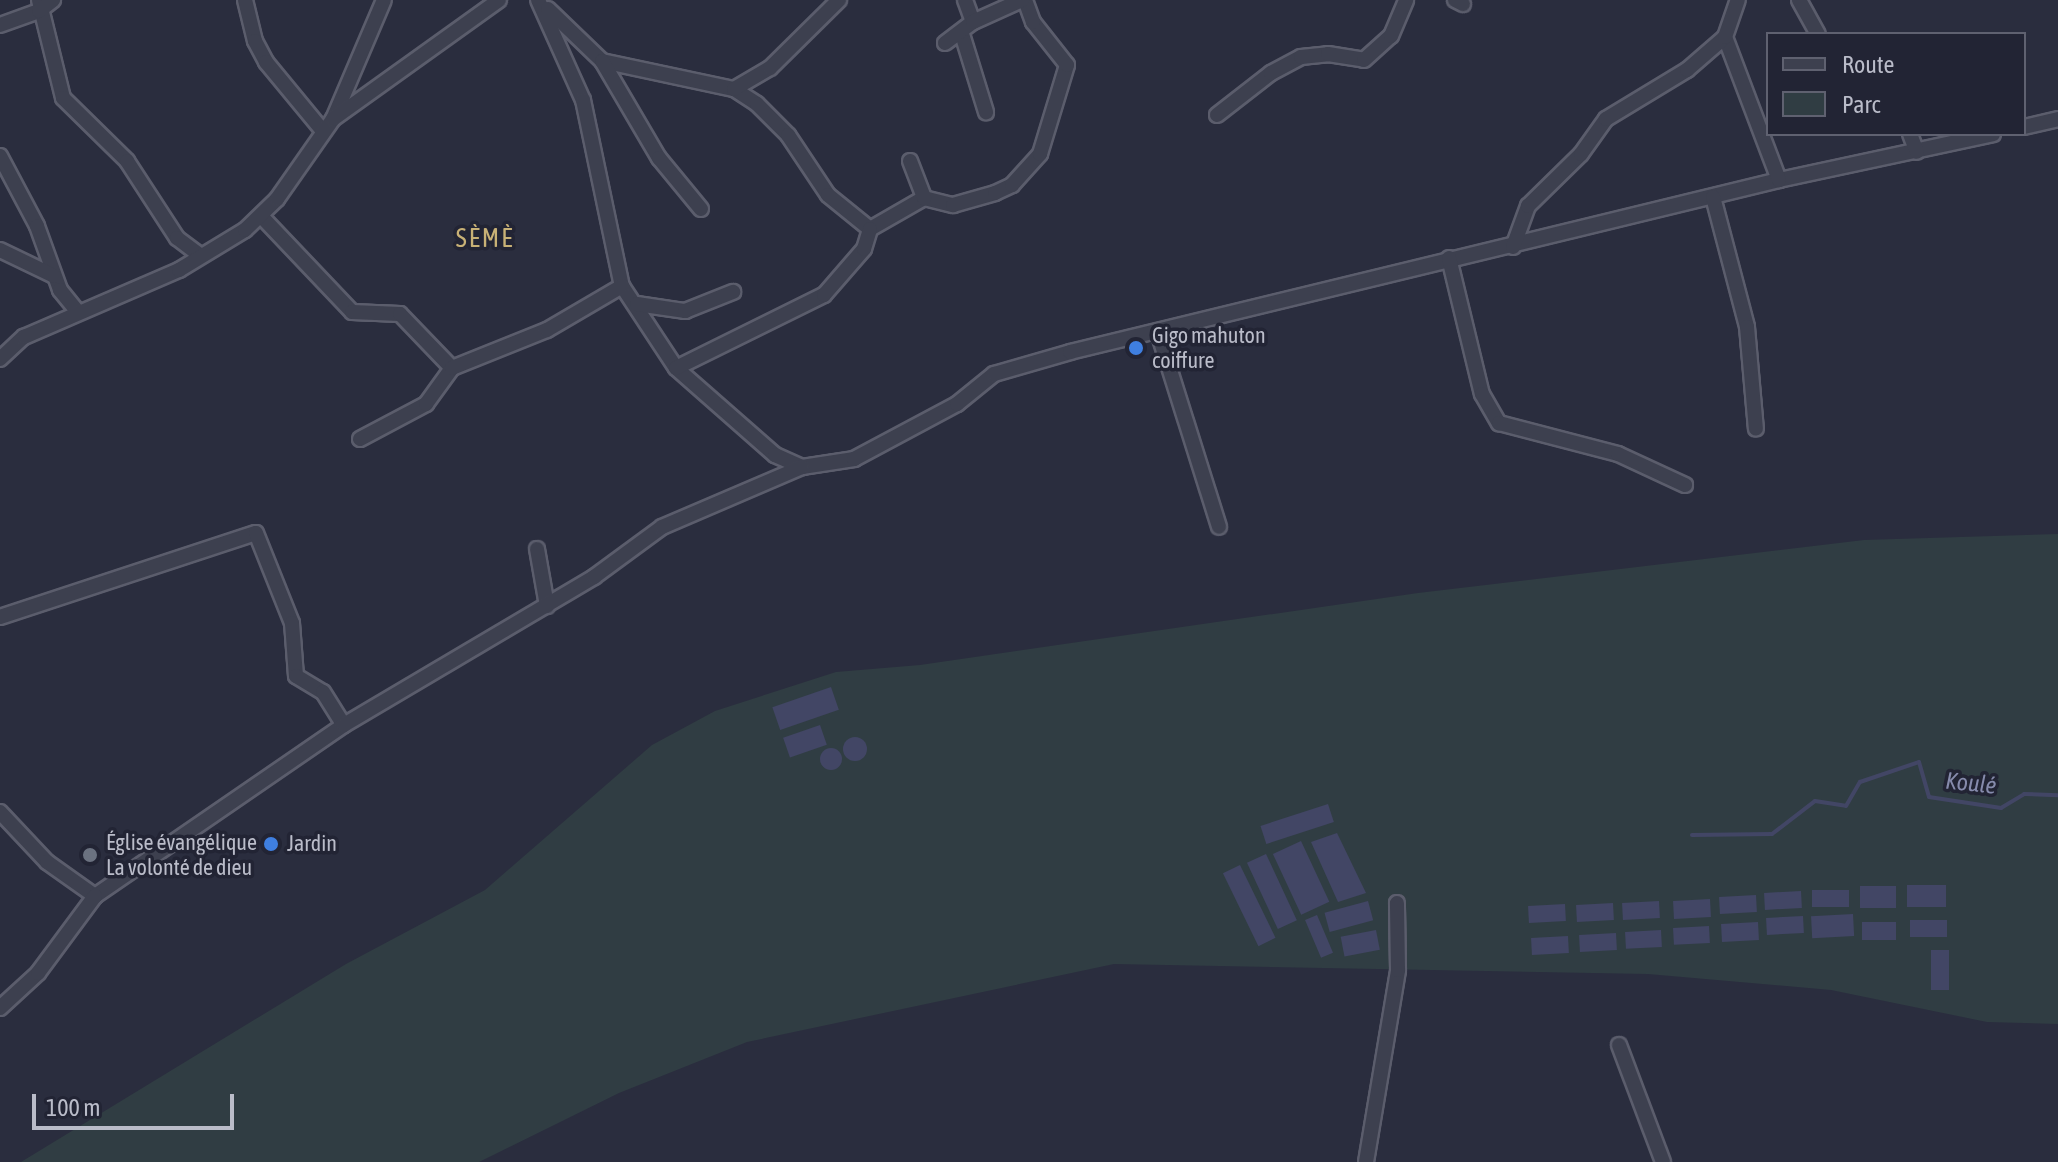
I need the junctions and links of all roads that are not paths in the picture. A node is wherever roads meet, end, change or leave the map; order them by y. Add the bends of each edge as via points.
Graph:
1 (53, 0) edge
2 (245, 0) edge
3 (384, 0) edge
4 (499, 0) edge
5 (539, 0) edge
6 (839, 0) edge
7 (965, 0) edge
8 (1022, 0) edge
9 (1406, 0) edge
10 (1738, 0) edge
11 (1799, 0) edge
12 (39, 6) edge
13 (973, 22) junction
14 (0, 25) edge
15 (1817, 32) edge
16 (962, 34) junction
17 (1725, 37) junction
18 (945, 43) dead end
19 (602, 61) junction
20 (734, 89) junction
21 (986, 112) dead end
22 (1217, 115) dead end
23 (2058, 119) edge
24 (328, 125) junction
25 (2026, 127) edge
26 (1911, 136) edge
27 (1985, 136) edge
28 (1917, 152) junction
29 (0, 156) edge
30 (910, 161) dead end
31 (1779, 180) junction
32 (1713, 197) junction
33 (924, 198) junction
34 (701, 209) dead end
35 (262, 217) junction
36 (870, 229) junction
37 (1513, 247) junction
38 (0, 250) edge
39 (198, 254) junction
40 (1449, 258) junction
41 (54, 276) junction
42 (622, 286) junction
43 (733, 292) dead end
44 (637, 304) junction
45 (76, 310) junction
46 (1158, 332) junction
47 (0, 359) edge
48 (452, 368) junction
49 (676, 368) junction
50 (1756, 429) dead end
51 (360, 439) dead end
52 (802, 467) junction
53 (1685, 485) dead end
54 (1219, 527) dead end
55 (537, 549) dead end
56 (547, 606) junction
57 (0, 617) edge
58 (344, 725) junction
59 (0, 812) edge
60 (95, 896) junction
61 (1397, 903) dead end
62 (2, 1000) edge
63 (1619, 1045) dead end
64 (1366, 1162) edge
65 (1663, 1162) edge

1 - 12 street
2 - 24 street via 266,62
3 - 24 street
4 - 24 street
5 - 19 street
5 - 42 street via 583,100
6 - 20 street via 770,68
7 - 13 street
8 - 13 street
8 - 33 street via 1067,65 1040,154 1012,185 995,193 953,205
9 - 22 street via 1391,36 1364,60 1328,54 1301,57
10 - 17 street
11 - 15 street
12 - 14 street
12 - 39 street via 63,98 127,161 177,238
13 - 16 street
16 - 18 street
16 - 21 street
17 - 31 street
17 - 37 street via 1687,70 1606,119 1581,154 1528,206
19 - 20 street
19 - 34 street via 659,158
20 - 36 street via 777,122 828,195
23 - 25 street
24 - 35 street
26 - 28 street
27 - 28 street
28 - 31 street
29 - 41 street via 37,226
30 - 33 street
31 - 32 street
32 - 37 street
32 - 50 street via 1747,327
33 - 36 street
35 - 39 street
35 - 48 street via 352,312 400,314
36 - 49 street via 858,259 824,295
37 - 40 street
38 - 41 street
39 - 45 street via 179,270
40 - 46 street
40 - 53 street via 1482,394 1499,423 1618,454
41 - 45 street
42 - 44 street
42 - 48 street via 547,330
43 - 44 street via 685,311
44 - 49 street via 651,337
45 - 47 street via 24,337
46 - 52 street via 994,374 957,404 886,445 831,466
46 - 54 street
48 - 51 street via 426,404
49 - 52 street via 775,455
52 - 56 street via 662,527
55 - 56 street
56 - 58 street
57 - 58 street via 256,533 292,623 296,676 323,692
58 - 60 street
59 - 60 street via 47,862
60 - 62 street via 38,973
61 - 64 street via 1398,970
63 - 65 street

